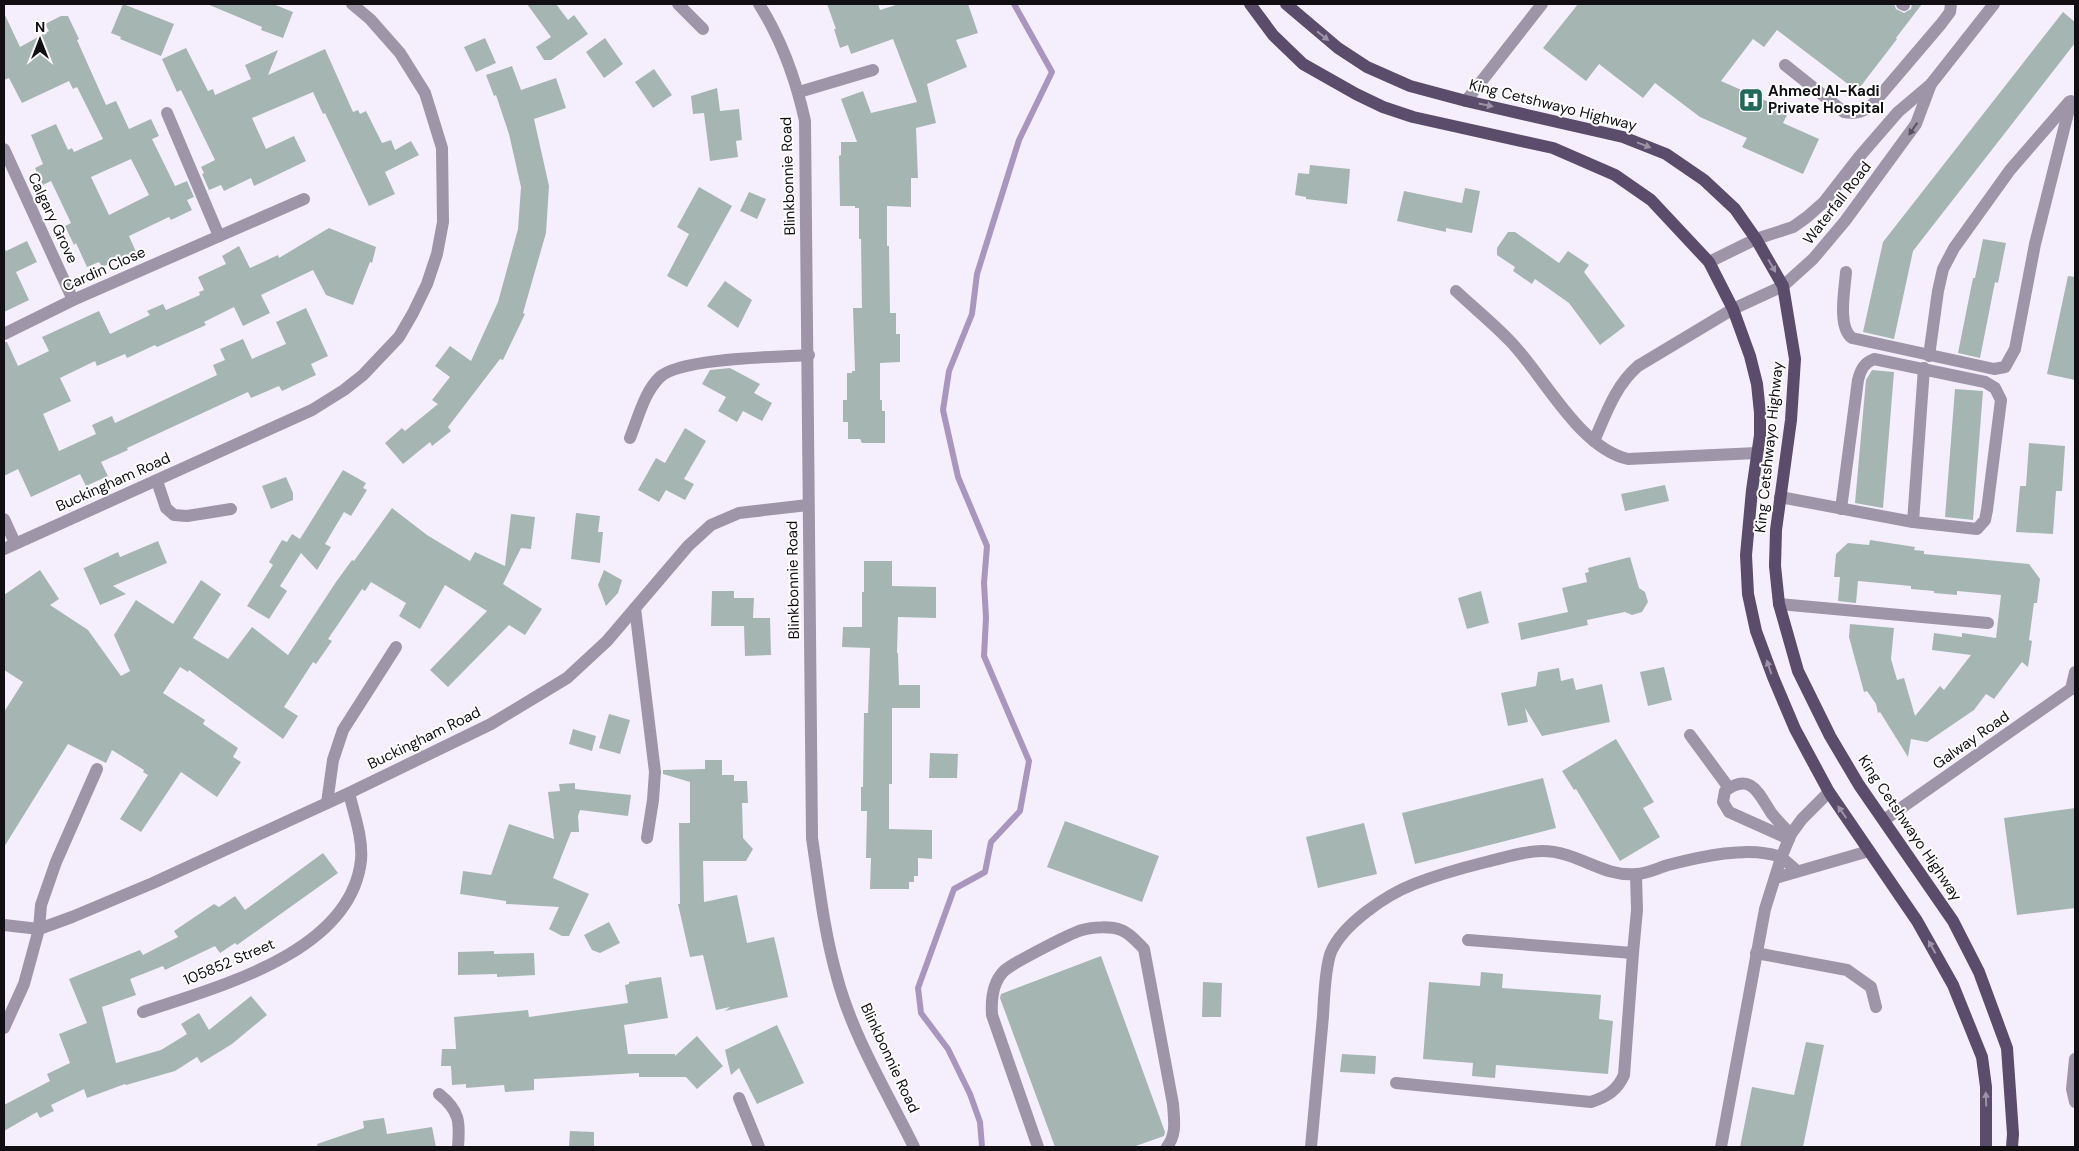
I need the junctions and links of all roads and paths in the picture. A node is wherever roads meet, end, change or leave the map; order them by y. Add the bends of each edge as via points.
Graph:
1 (352, 4) edge
2 (678, 4) edge
3 (758, 4) edge
4 (1250, 4) edge
5 (1286, 4) edge
6 (1542, 4) edge
7 (1951, 4) edge
8 (1994, 4) edge
9 (704, 29) dead end
10 (1785, 65) dead end
11 (872, 70) dead end
12 (1931, 84) junction
13 (799, 92) junction
14 (2073, 99) edge
15 (1466, 101) junction
16 (167, 113) dead end
17 (4, 149) edge
18 (304, 199) dead end
19 (219, 236) junction
20 (1756, 239) junction
21 (1709, 262) junction
22 (1846, 272) dead end
23 (1784, 286) junction
24 (1456, 291) dead end
25 (73, 300) junction
26 (1733, 309) junction
27 (4, 334) edge
28 (809, 355) junction
29 (1929, 356) junction
30 (1924, 368) junction
31 (630, 438) dead end
32 (1594, 441) junction
33 (1757, 453) junction
34 (157, 481) junction
35 (1780, 496) junction
36 (808, 505) junction
37 (231, 509) dead end
38 (1841, 509) junction
39 (4, 520) edge
40 (1913, 522) junction
41 (9, 546) edge
42 (1779, 604) junction
43 (635, 608) junction
44 (1988, 623) dead end
45 (396, 646) dead end
46 (2075, 672) edge
47 (2073, 689) edge
48 (1690, 735) dead end
49 (97, 769) dead end
50 (1730, 788) junction
51 (1829, 792) junction
52 (349, 793) junction
53 (327, 803) junction
54 (1884, 820) junction
55 (1790, 837) junction
56 (647, 838) dead end
57 (1869, 851) junction
58 (1781, 858) junction
59 (1797, 871) junction
60 (1636, 874) junction
61 (1775, 878) junction
62 (4, 925) edge
63 (39, 929) junction
64 (1468, 940) dead end
65 (1633, 953) junction
66 (1756, 953) junction
67 (1876, 1007) dead end
68 (143, 1012) dead end
69 (4, 1028) edge
70 (2075, 1060) edge
71 (1396, 1083) dead end
72 (439, 1094) dead end
73 (738, 1098) dead end
74 (2075, 1102) edge
75 (458, 1147) edge
76 (759, 1147) edge
77 (914, 1147) edge
78 (1038, 1147) edge
79 (1167, 1147) edge
80 (1311, 1147) edge
81 (1722, 1147) edge
82 (1986, 1147) edge
83 (2012, 1147) edge

1 - 34 street, Buckingham Road via 400,52 425,93 442,148 443,222 427,284 399,337 344,390 312,410
2 - 9 street
3 - 13 street, Blinkbonnie Road via 772,25
4 - 21 main road, King Cetshwayo Highway via 1273,35 1303,64 1384,107 1554,148 1615,175 1651,200
5 -> 15 main road, King Cetshwayo Highway via 1338,48 1367,67 1410,86
6 - 15 street
7 - 10 street via 1950,12 1941,24 1864,111 1844,112
8 - 12 street, Waterfall Road
11 - 13 street
12 - 20 street, Waterfall Road via 1898,112 1824,202 1793,227
12 -> 23 street, Waterfall Road via 1916,124 1892,158 1824,247
13 - 28 street, Blinkbonnie Road via 805,121
14 - 29 street via 2010,170 1954,248 1943,269
14 - 29 street via 2035,244 2011,358 2005,367 1994,369
15 -> 20 main road, King Cetshwayo Highway via 1604,132 1666,154 1704,180 1735,209
16 - 19 street
17 - 25 street, Calgary Grove
18 - 19 street, Cardin Close
19 - 25 street, Cardin Close
20 - 21 street, Waterfall Road
20 -> 23 main road, King Cetshwayo Highway
21 - 26 main road, King Cetshwayo Highway
22 - 29 street via 1843,318 1848,335
23 - 26 street, Waterfall Road
23 - 35 main road, King Cetshwayo Highway via 1795,359 1791,420
24 - 32 street via 1511,342
25 - 27 street, Cardin Close
26 - 32 street, Waterfall Road via 1627,375 1618,387
26 - 33 main road, King Cetshwayo Highway via 1757,384 1760,413
28 - 31 street via 698,363 670,369 650,389
28 - 36 street, Blinkbonnie Road
30 - 38 street via 1874,359 1861,368
30 - 40 street
30 - 40 street via 1985,382 1994,388 2000,400 1985,520 1973,530
32 - 33 street via 1616,456 1628,459
51 -> 33 main road, King Cetshwayo Highway via 1795,729 1773,678 1756,631 1748,594 1746,555
34 - 37 street via 166,508 174,516
34 - 41 street, Buckingham Road
35 - 38 street
35 - 42 main road, King Cetshwayo Highway via 1775,566
36 - 43 street, Buckingham Road via 738,513 711,525 688,546
36 - 77 street, Blinkbonnie Road via 812,838 826,930 837,978 856,1030
38 - 40 street
39 - 41 street
42 - 44 street
42 - 54 main road, King Cetshwayo Highway via 1798,671 1830,736
43 - 52 street, Buckingham Road via 607,641 567,678 491,724
43 - 56 street via 655,772
45 - 53 street via 343,730 333,760
46 - 47 street
47 - 54 street, Galway Road
48 - 50 street
49 - 63 street via 56,862 41,905
50 - 55 street via 1740,783 1754,787
50 - 55 street via 1725,791 1723,802 1729,812
51 - 55 street via 1802,819
57 -> 51 main road, King Cetshwayo Highway
52 - 53 street, Buckingham Road
52 - 68 street, 105852 Street via 361,843 359,868 350,894 322,931 295,951 258,970
53 - 63 street, Buckingham Road via 153,883
54 - 83 main road, King Cetshwayo Highway via 1953,921 1979,972 2006,1048
55 - 58 street
57 - 59 street
82 -> 57 main road, King Cetshwayo Highway via 1986,1087 1982,1057 1954,985 1917,921
58 - 59 street
58 - 60 street via 1760,852 1735,854
58 - 61 street
59 - 61 street
60 - 65 street
60 - 80 street via 1616,874 1574,856 1540,851 1518,854 1414,884 1370,910 1340,938 1330,953
61 - 66 street
62 - 63 street, Buckingham Road
63 - 69 street via 24,984
64 - 65 street
65 - 71 street via 1624,1075 1614,1091 1605,1097 1591,1102
66 - 67 street via 1847,970 1871,987
66 - 81 street
70 - 74 street via 2072,1089
72 - 75 street via 456,1112
73 - 76 street
78 - 79 street via 992,1015 991,999 1003,972 1016,963 1083,929 1108,928 1120,929 1144,949 1173,1104 1175,1126 1172,1141

